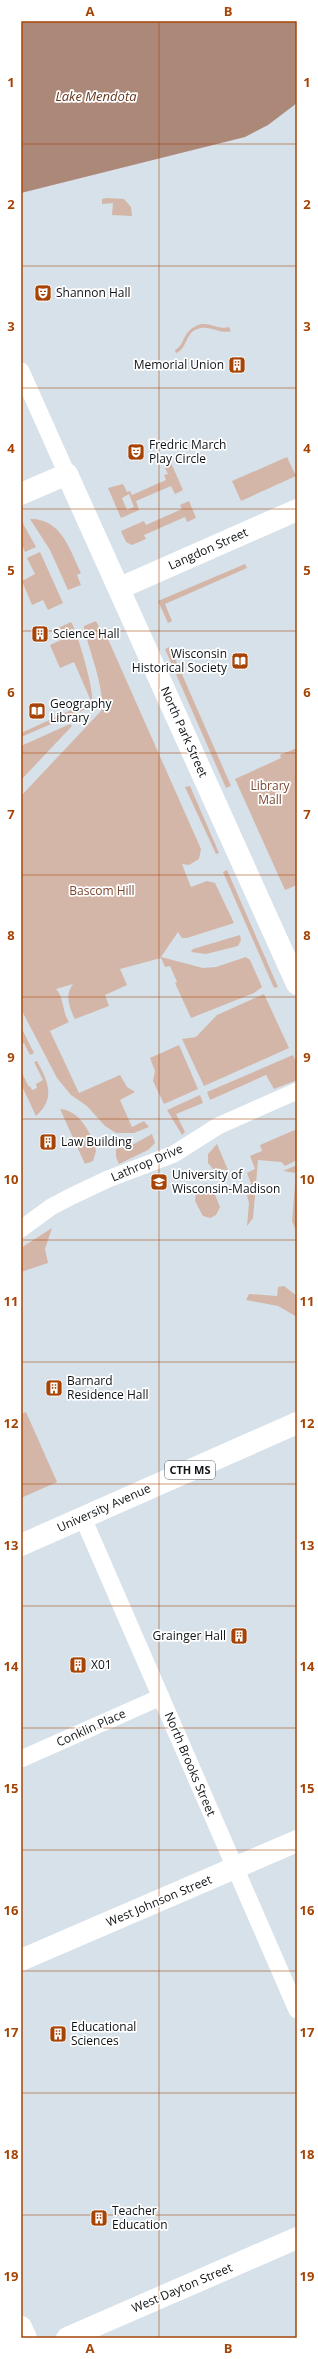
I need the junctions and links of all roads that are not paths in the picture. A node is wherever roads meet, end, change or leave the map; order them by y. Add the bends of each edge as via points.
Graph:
1 (21, 371) edge
2 (67, 474) junction
3 (21, 494) edge
4 (297, 510) edge
5 (120, 588) junction
6 (297, 984) edge
7 (297, 1091) edge
8 (21, 1229) edge
9 (297, 1422) edge
10 (83, 1518) junction
11 (21, 1545) edge
12 (161, 1697) junction
13 (21, 1759) edge
14 (297, 1840) edge
15 (235, 1868) junction
16 (21, 1960) edge
17 (297, 2010) edge
18 (297, 2238) edge
19 (21, 2327) edge
20 (26, 2338) edge
21 (67, 2338) edge

1 - 2 street, North Park Street
2 - 3 street
2 - 5 street, North Park Street
4 - 5 street, Langdon Street
5 - 6 street, North Park Street via 237,855
7 - 8 street, Lathrop Drive via 218,1126 174,1154 108,1179 72,1196
9 - 10 street, University Avenue / CTH MS
10 - 11 street, University Avenue / CTH MS
10 - 12 street, North Brooks Street
12 - 13 street, Conklin Place
12 - 15 street, North Brooks Street
14 - 15 street, West Johnson Street
15 - 16 street, West Johnson Street
15 - 17 street, North Brooks Street
18 - 21 street, West Dayton Street
19 - 20 street

